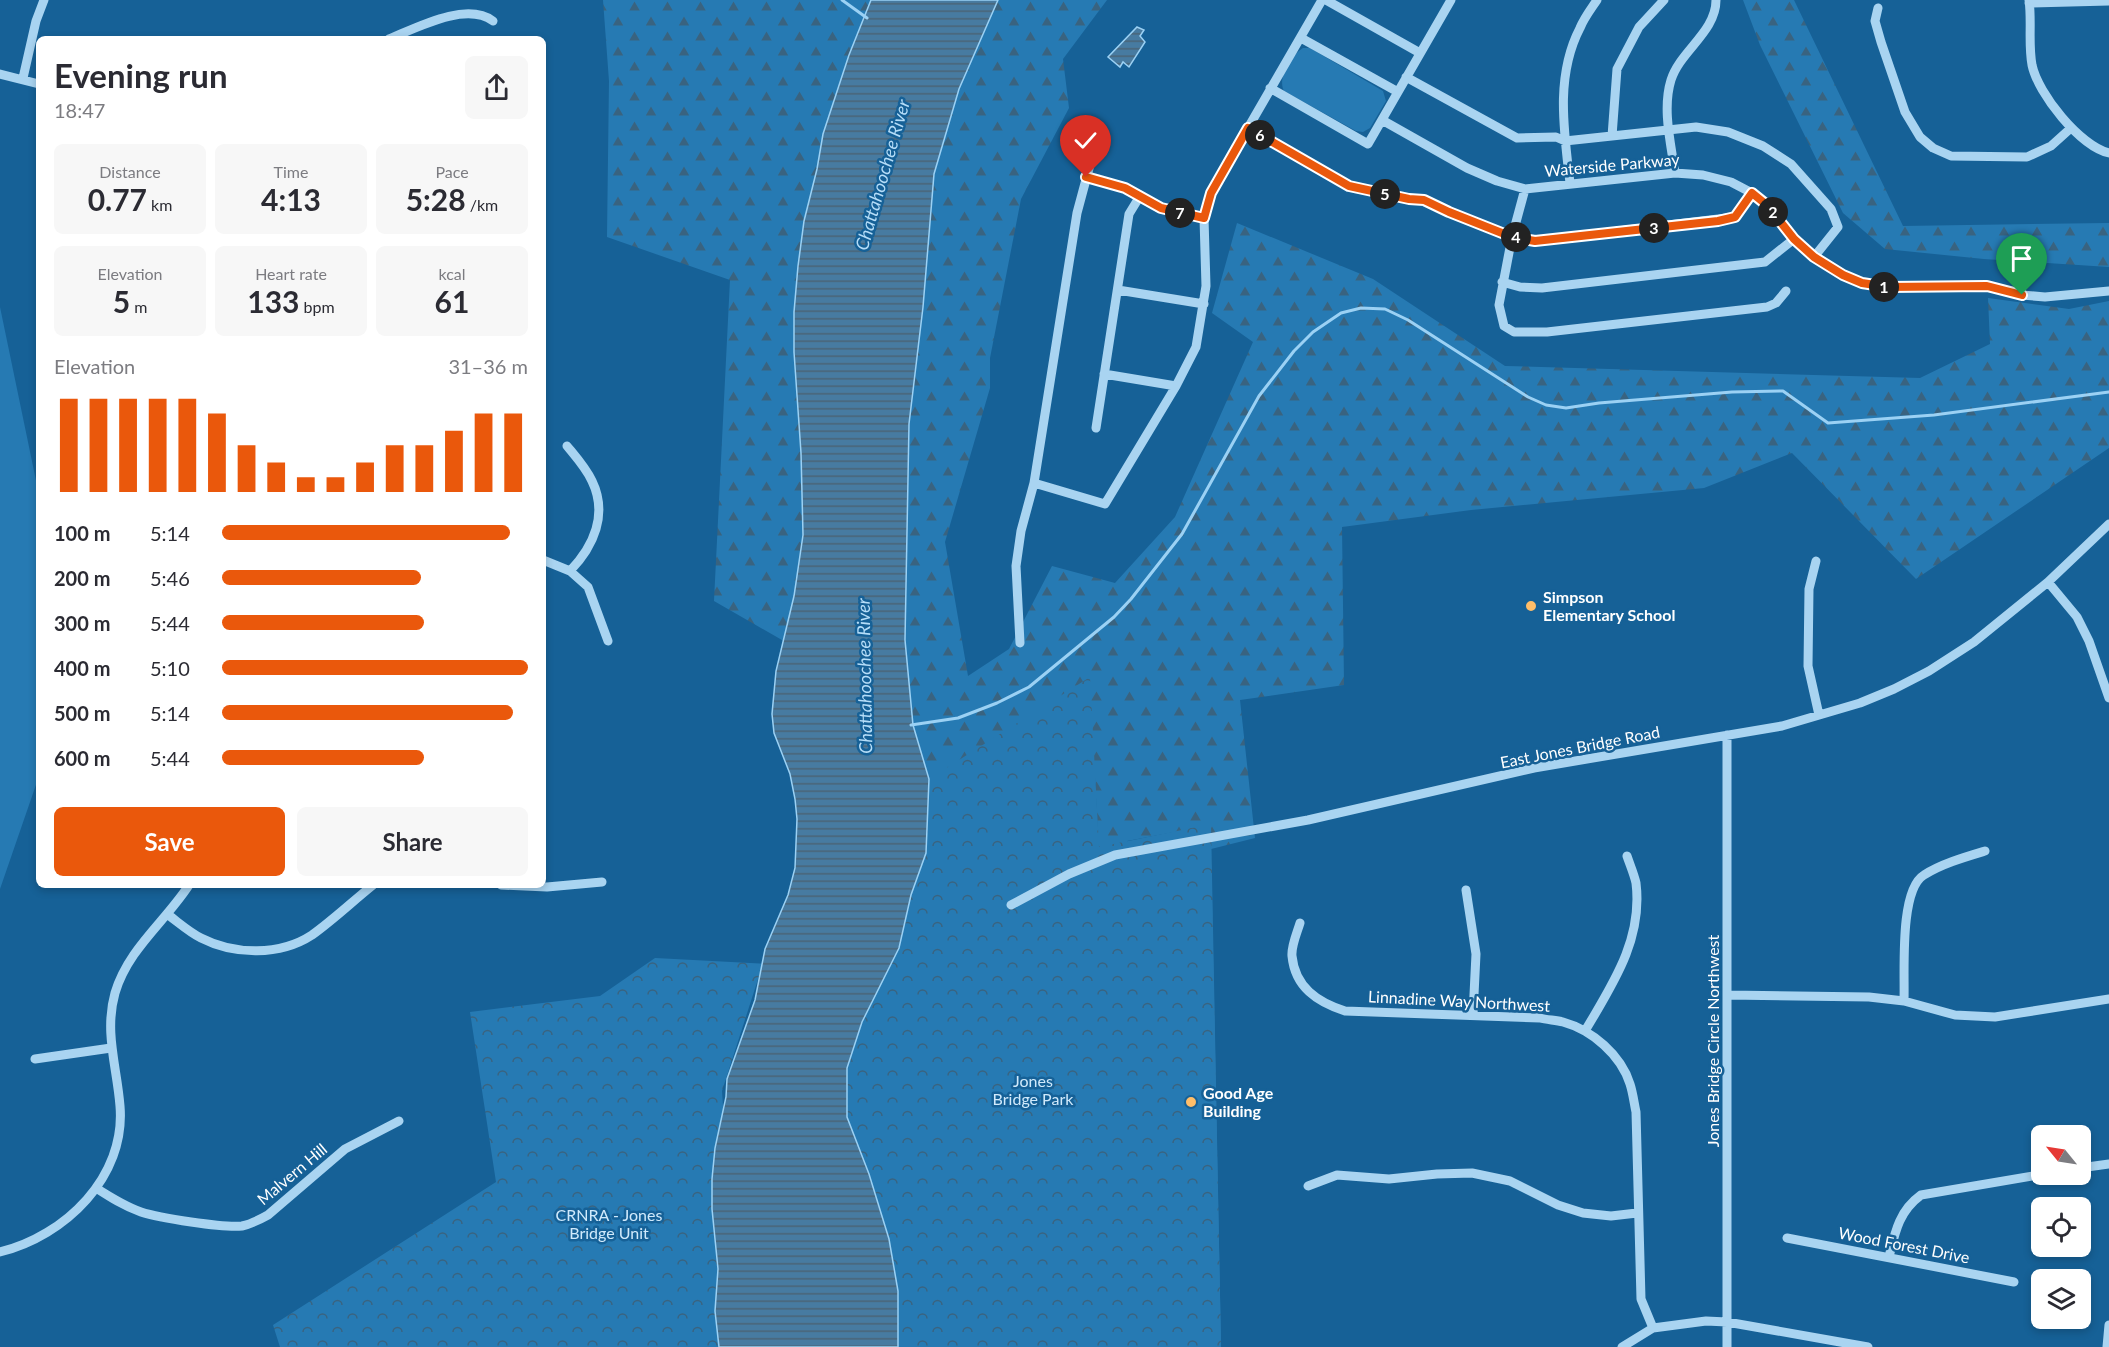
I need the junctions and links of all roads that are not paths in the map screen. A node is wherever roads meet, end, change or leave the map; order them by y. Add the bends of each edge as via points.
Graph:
1 (44, 0) edge
2 (1324, 0) edge
3 (1450, 0) edge
4 (1597, 0) edge
5 (1664, 0) edge
6 (1716, 0) edge
7 (2109, 1) edge
8 (2029, 2) edge
9 (1878, 8) dead end
10 (493, 21) dead end
11 (397, 36) edge
12 (1301, 38) junction
13 (1420, 53) junction
14 (0, 74) edge
15 (1406, 77) junction
16 (23, 78) junction
17 (36, 83) edge
18 (1270, 88) junction
19 (1398, 92) junction
20 (1382, 120) junction
21 (1248, 128) junction
22 (2071, 128) junction
23 (1669, 129) junction
24 (1098, 135) dead end
25 (1612, 136) junction
26 (1565, 141) junction
27 (2109, 153) edge
28 (1676, 173) junction
29 (1086, 177) junction
30 (1570, 183) junction
31 (1525, 189) junction
32 (1752, 193) junction
33 (1140, 196) junction
34 (1204, 218) junction
35 (1512, 237) junction
36 (1794, 239) junction
37 (1814, 257) junction
38 (1502, 282) junction
39 (1118, 290) junction
40 (1786, 291) dead end
41 (2109, 291) edge
42 (1204, 304) junction
43 (1104, 374) junction
44 (1176, 386) junction
45 (1096, 428) dead end
46 (567, 446) dead end
47 (1034, 483) junction
48 (2109, 524) edge
49 (546, 561) edge
50 (1816, 561) dead end
51 (570, 571) junction
52 (2048, 582) junction
53 (608, 641) dead end
54 (1020, 643) dead end
55 (2109, 698) edge
56 (1820, 715) junction
57 (1727, 735) junction
58 (1985, 851) dead end
59 (1628, 856) dead end
60 (602, 882) dead end
61 (546, 887) edge
62 (187, 888) edge
63 (369, 888) edge
64 (1466, 890) dead end
65 (1011, 905) dead end
66 (167, 914) junction
67 (1299, 923) dead end
68 (1728, 995) junction
69 (2109, 999) edge
70 (1904, 1001) junction
71 (1473, 1015) junction
72 (1585, 1031) junction
73 (111, 1048) junction
74 (34, 1059) dead end
75 (399, 1121) dead end
76 (2109, 1164) edge
77 (2091, 1166) edge
78 (2031, 1176) edge
79 (1308, 1186) dead end
80 (96, 1188) junction
81 (1637, 1213) junction
82 (1788, 1238) dead end
83 (0, 1252) edge
84 (1889, 1257) junction
85 (2014, 1282) dead end
86 (1727, 1323) junction
87 (2109, 1326) edge
88 (1653, 1328) junction
89 (2108, 1336) edge
90 (1622, 1347) edge
91 (1727, 1347) edge
92 (1868, 1347) edge
93 (2107, 1347) edge

1 - 16 street
2 - 12 street
2 - 13 street
3 - 13 street
4 - 26 street via 1579,28 1568,59 1562,90
5 - 25 street via 1639,27 1617,69
6 - 23 street via 1713,19 1681,60 1671,80 1667,100
7 - 8 street
8 - 22 street via 2029,38 2040,89
9 - 22 street via 1875,21 1905,112 1920,137 1933,148 1951,156 2028,158 2051,146
10 - 11 street via 479,13 460,14
12 - 18 street
12 - 19 street
13 - 15 street
14 - 16 street
15 - 19 street
15 - 26 street via 1517,138 1556,137
16 - 17 street
18 - 20 street via 1368,144
18 - 21 street
19 - 20 street
20 - 31 street, Waterside Parkway via 1467,168
21 - 34 street via 1211,193
21 - 35 street via 1349,186 1424,200
22 - 27 street
23 - 25 street
23 - 28 street
23 - 37 street via 1696,127 1728,132 1763,146 1791,164 1831,208 1838,227
24 - 29 street
25 - 26 street
26 - 30 street
28 - 30 street, Waterside Parkway
28 - 32 street, Waterside Parkway via 1731,182
29 - 33 street
29 - 47 street
30 - 31 street, Waterside Parkway
31 - 35 street
32 - 35 street via 1735,217 1718,221 1535,241
32 - 36 street, Waterside Parkway via 1768,206
33 - 34 street via 1161,208
33 - 39 street via 1129,214
34 - 42 street
35 - 38 street
36 - 37 street, Waterside Parkway
36 - 38 street via 1765,262 1542,288
37 - 41 street, Waterside Parkway via 1862,283 1888,287 1987,286 2045,297
38 - 40 street via 1499,305 1504,326 1514,332 1547,332 1767,307
39 - 42 street
39 - 43 street
42 - 44 street via 1196,347
43 - 44 street
43 - 45 street
44 - 47 street via 1105,504
46 - 51 street via 592,479 600,508 592,543
47 - 54 street via 1016,566
48 - 52 street, East Jones Bridge Road
49 - 51 street
50 - 56 street via 1809,589 1808,666
51 - 53 street via 588,587
52 - 55 street via 2077,617
52 - 56 street, East Jones Bridge Road via 1974,642 1929,671 1860,703
56 - 57 street, East Jones Bridge Road
57 - 65 street, East Jones Bridge Road via 1534,768 1308,820 1115,855
57 - 68 street, Jones Bridge Circle Northwest
58 - 70 street via 1922,875 1911,891 1906,917
59 - 72 street via 1636,882 1634,930 1621,969
60 - 61 street
62 - 66 street
63 - 66 street via 311,935 284,947 264,950 237,950 214,944
64 - 71 street via 1476,954
66 - 73 street via 139,947 121,977 111,1012
67 - 71 street, Linnadine Way Northwest via 1292,954 1296,973 1309,993 1325,1005 1345,1011
68 - 70 street
68 - 86 street, Jones Bridge Circle Northwest
69 - 70 street via 1995,1017 1955,1016
71 - 72 street, Linnadine Way Northwest via 1540,1018
72 - 81 street, Linnadine Way Northwest via 1619,1062 1630,1083 1636,1112
73 - 74 street
73 - 80 street via 120,1107 119,1127 107,1169
75 - 80 street, Malvern Hill via 345,1149 267,1215 243,1226 143,1213
76 - 77 street
78 - 84 street via 1921,1195 1911,1202 1896,1226
79 - 81 street via 1337,1175 1389,1179 1472,1173 1510,1181 1582,1213
80 - 83 street via 56,1227
81 - 88 street, Linnadine Way Northwest via 1641,1299
82 - 84 street, Wood Forest Drive
84 - 85 street, Wood Forest Drive
86 - 88 street via 1706,1320
86 - 91 street, Jones Bridge Circle Northwest
86 - 92 street
87 - 89 street
88 - 90 street
89 - 93 street

